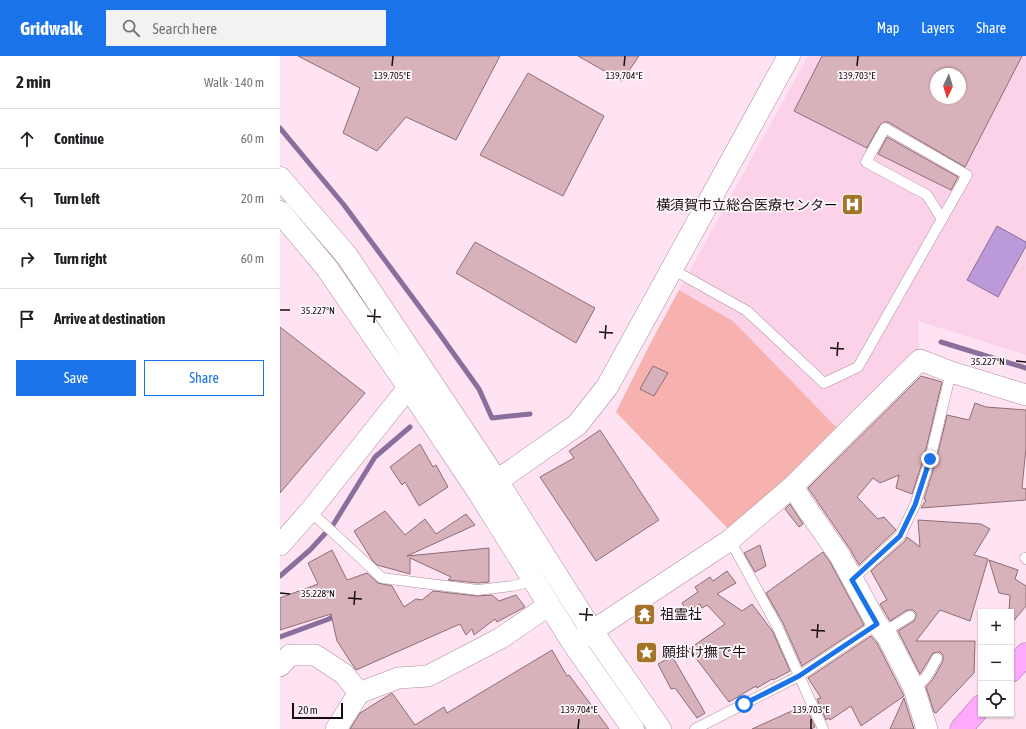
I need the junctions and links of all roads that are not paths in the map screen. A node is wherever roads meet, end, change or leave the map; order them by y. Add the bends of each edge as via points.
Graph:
1 (789, 56) edge
2 (280, 178) edge
3 (280, 212) edge
4 (942, 219) junction
5 (672, 269) junction
6 (423, 370) junction
7 (951, 372) junction
8 (409, 388) junction
9 (1026, 395) edge
10 (497, 481) junction
11 (793, 486) junction
12 (479, 493) junction
13 (310, 511) junction
14 (282, 539) edge
15 (730, 540) junction
16 (852, 580) junction
17 (534, 581) junction
18 (549, 605) junction
19 (910, 616) dead end
20 (880, 628) junction
21 (592, 631) junction
22 (573, 643) junction
23 (1026, 654) edge
24 (937, 658) dead end
25 (280, 666) edge
26 (1014, 668) edge
27 (799, 676) junction
28 (914, 690) junction
29 (359, 693) junction
30 (978, 709) edge
31 (336, 729) edge
32 (633, 729) edge
33 (660, 729) edge
34 (696, 729) edge
35 (823, 729) edge
36 (927, 729) edge
37 (961, 729) edge

1 - 5 street
2 - 6 street via 347,256
3 - 8 street via 326,267
4 - 4 lane via 927,195 866,162 885,128 967,175
4 - 5 lane via 858,367 824,383 747,311
5 - 10 street via 607,387 577,425
6 - 8 street
6 - 10 street
7 - 9 street
7 - 11 street via 920,360
7 - 16 lane via 930,459 915,505 900,536
8 - 12 street
8 - 13 street
10 - 12 street
10 - 21 street
11 - 15 street
11 - 16 street via 802,503 840,556
12 - 17 street
13 - 14 street
13 - 17 lane via 382,578 478,590
15 - 21 street
15 - 27 lane via 777,626
16 - 20 street
17 - 18 street
18 - 22 street
18 - 29 street via 501,638 428,676 398,678
19 - 20 lane
20 - 27 lane
20 - 28 street via 887,636
21 - 22 street
21 - 33 street
22 - 32 street
23 - 26 highway
24 - 28 lane via 927,676
25 - 29 street via 290,655 315,655 344,674
27 - 34 lane
27 - 35 lane
28 - 36 street
29 - 31 street
30 - 37 highway

